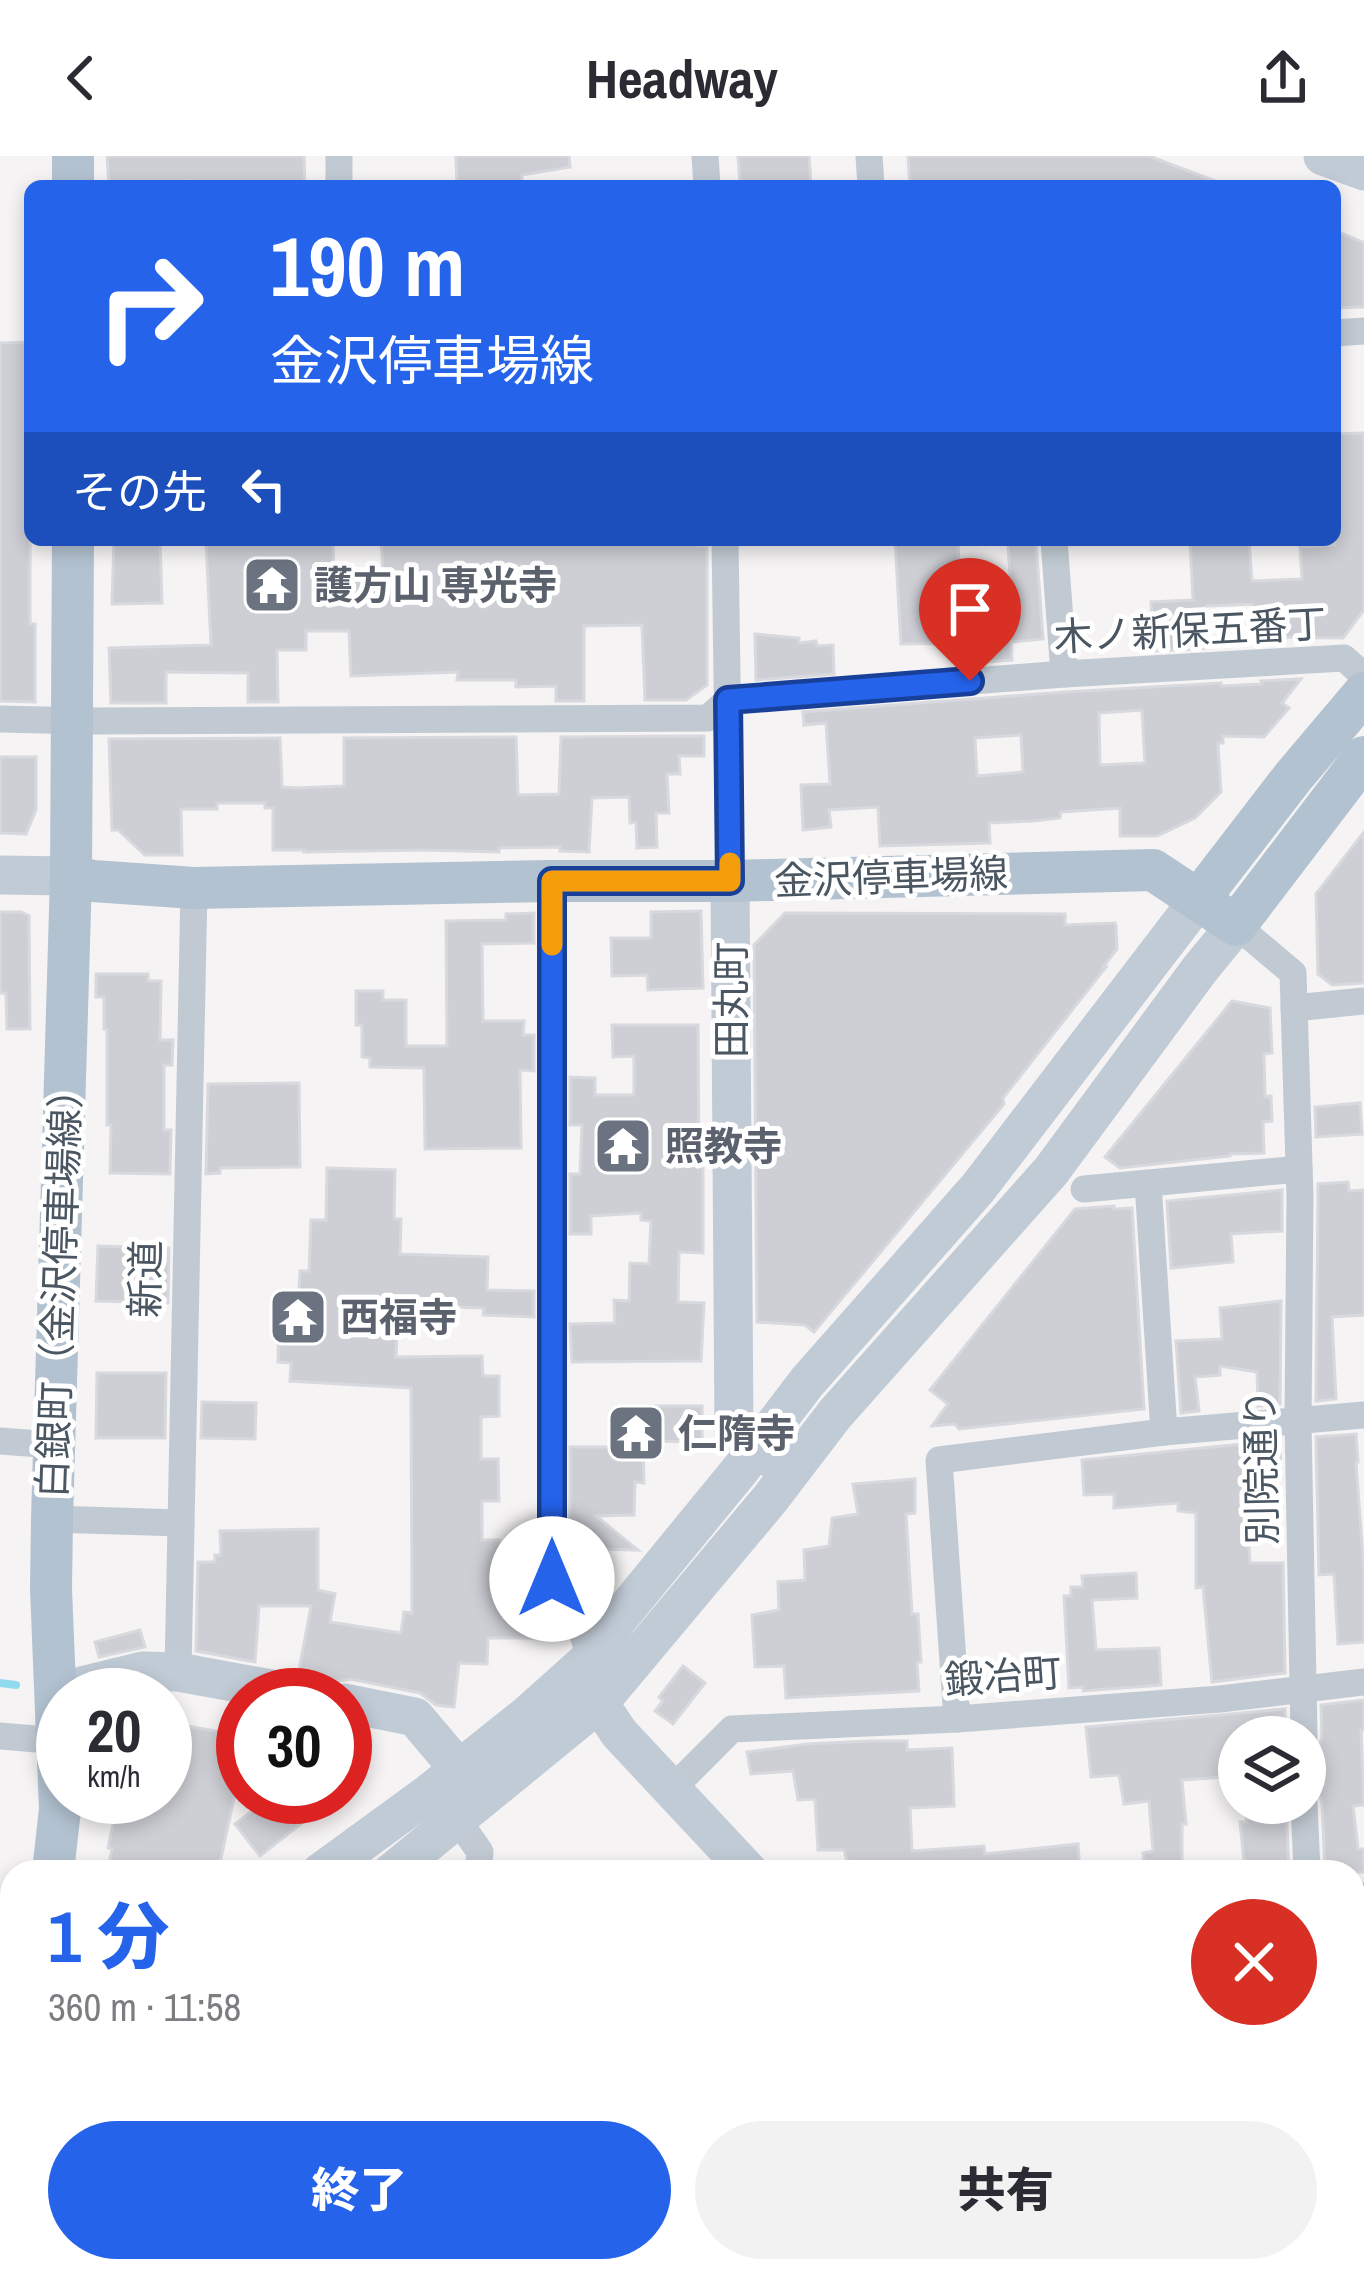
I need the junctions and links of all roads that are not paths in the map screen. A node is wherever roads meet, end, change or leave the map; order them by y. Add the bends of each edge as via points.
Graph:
1 (1323, 156) edge
2 (1364, 171) edge
3 (73, 546) edge
4 (725, 546) edge
5 (1054, 546) edge
6 (1064, 674) junction
7 (1364, 676) edge
8 (1364, 693) edge
9 (728, 700) junction
10 (0, 719) edge
11 (73, 720) junction
12 (1364, 757) edge
13 (0, 875) edge
14 (71, 876) junction
15 (552, 881) junction
16 (730, 881) junction
17 (194, 888) junction
18 (1199, 899) junction
19 (1236, 925) junction
20 (1364, 1001) edge
21 (1294, 1008) junction
22 (1148, 1183) junction
23 (1299, 1183) junction
24 (1084, 1189) dead end
25 (1364, 1415) edge
26 (1298, 1422) junction
27 (1164, 1432) junction
28 (0, 1441) edge
29 (53, 1445) junction
30 (757, 1448) junction
31 (790, 1472) junction
32 (52, 1519) junction
33 (181, 1523) junction
34 (592, 1657) junction
35 (56, 1668) edge
36 (178, 1668) edge
37 (1364, 1682) edge
38 (1304, 1688) junction
39 (598, 1703) junction
40 (372, 1708) edge
41 (1304, 1716) edge
42 (957, 1719) junction
43 (0, 1736) edge
44 (36, 1739) edge
45 (458, 1768) junction
46 (670, 1790) junction
47 (458, 1820) junction
48 (58, 1824) edge
49 (1305, 1824) edge
50 (54, 1860) edge
51 (337, 1860) edge
52 (407, 1860) edge
53 (479, 1860) edge
54 (737, 1860) edge
55 (1306, 1860) edge

1 - 2 street
3 - 11 main road, 白銀町（金沢停車場線）
4 - 9 street, 田丸町
5 - 6 street
6 - 7 street, 木ノ新保五番丁 via 1344,658
6 - 9 street, 木ノ新保五番丁
8 - 18 main road
9 - 11 street, 木ノ新保五番丁 via 708,718
9 - 16 street, 田丸町
10 - 11 street, 木ノ新保五番丁
11 - 14 main road, 白銀町（金沢停車場線）
12 - 19 main road
13 - 14 street
14 - 17 main road, 金沢停車場線
14 - 29 main road, 白銀町（金沢停車場線）
15 - 16 main road, 金沢停車場線
15 - 17 main road, 金沢停車場線
15 - 34 street via 552,1579
16 - 18 main road, 金沢停車場線 via 1153,870
16 - 30 street, 田丸町 via 734,1431
17 - 33 street, 新道
18 - 19 main road, 金沢停車場線
18 - 30 street via 978,1188
19 - 21 street, 別院通り via 1293,973
19 - 31 street via 1051,1171
20 - 21 street
21 - 23 street, 別院通り
22 - 23 street
22 - 24 street
22 - 27 street
23 - 26 street, 別院通り
25 - 26 street
26 - 27 street
26 - 38 street, 別院通り
27 - 42 street via 939,1460
28 - 29 street
29 - 32 main road, 白銀町（金沢停車場線）
30 - 31 street
30 - 34 street
31 - 39 street
32 - 33 street
32 - 35 main road, 白銀町（金沢停車場線）
33 - 36 street, 新道
34 - 39 street
34 - 45 street
37 - 38 street, 鍛冶町
38 - 41 street, 別院通り
38 - 42 street, 鍛冶町
39 - 46 street
39 - 47 street
40 - 45 street via 416,1717
42 - 46 street, 鍛冶町 via 732,1730
43 - 44 street
45 - 51 street
46 - 54 street
47 - 52 street
47 - 53 street
48 - 50 main road, 白銀町（金沢停車場線）
49 - 55 street

